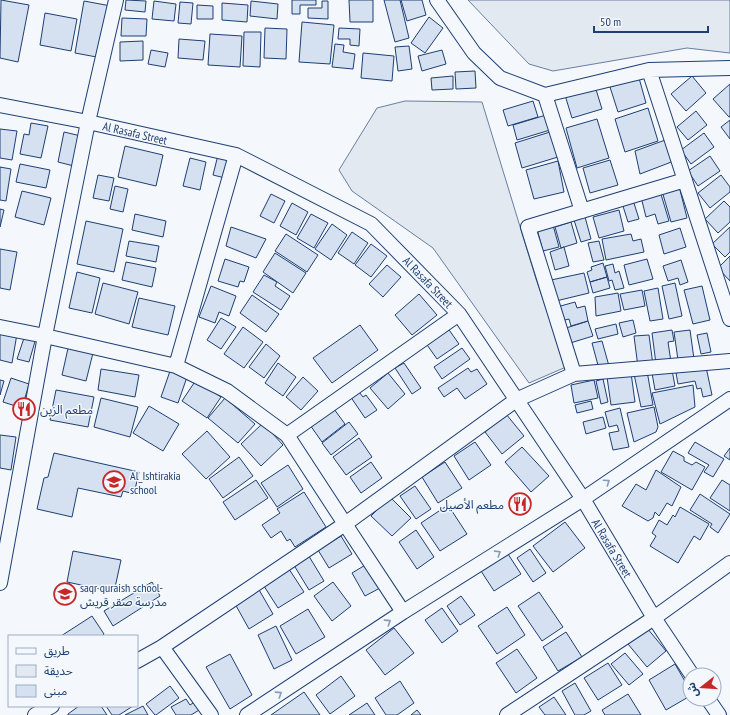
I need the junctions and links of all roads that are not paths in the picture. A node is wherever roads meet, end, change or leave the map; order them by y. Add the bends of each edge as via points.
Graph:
1 (116, 0) edge
2 (437, 0) edge
3 (730, 68) edge
4 (649, 70) junction
5 (545, 95) junction
6 (0, 105) edge
7 (88, 122) junction
8 (236, 156) junction
9 (685, 180) junction
10 (582, 211) junction
11 (458, 314) junction
12 (730, 319) edge
13 (0, 328) edge
14 (45, 336) junction
15 (730, 361) edge
16 (176, 366) junction
17 (574, 374) junction
18 (730, 399) edge
19 (516, 400) junction
20 (287, 435) junction
21 (583, 499) junction
22 (345, 524) junction
23 (730, 563) edge
24 (0, 583) edge
25 (404, 612) junction
26 (654, 618) junction
27 (162, 647) junction
28 (138, 660) edge
29 (687, 667) edge
30 (50, 707) edge
31 (35, 715) edge
32 (211, 715) edge
33 (247, 715) edge
34 (507, 715) edge

1 - 7 street
2 - 5 street via 474,53 500,78
3 - 4 street
4 - 5 street
4 - 9 street
5 - 10 street
6 - 7 street, Al Rasafa Street
7 - 8 street, Al Rasafa Street
7 - 14 street
8 - 11 street, Al Rasafa Street via 371,224
8 - 16 street
9 - 10 street
9 - 12 street
10 - 17 street via 528,227
11 - 19 street, Al Rasafa Street
11 - 20 street
13 - 14 street
14 - 16 street
14 - 24 street
15 - 17 street
16 - 20 street via 227,391
17 - 19 street
21 -> 18 street
19 - 21 street, Al Rasafa Street
19 - 22 street
20 - 22 street
25 -> 21 street
21 - 26 street, Al Rasafa Street
22 - 25 street
22 - 27 street
23 - 26 street
33 -> 25 street
26 - 29 street, Al Rasafa Street
26 - 34 street
27 - 28 street
27 - 32 street
30 - 31 street

